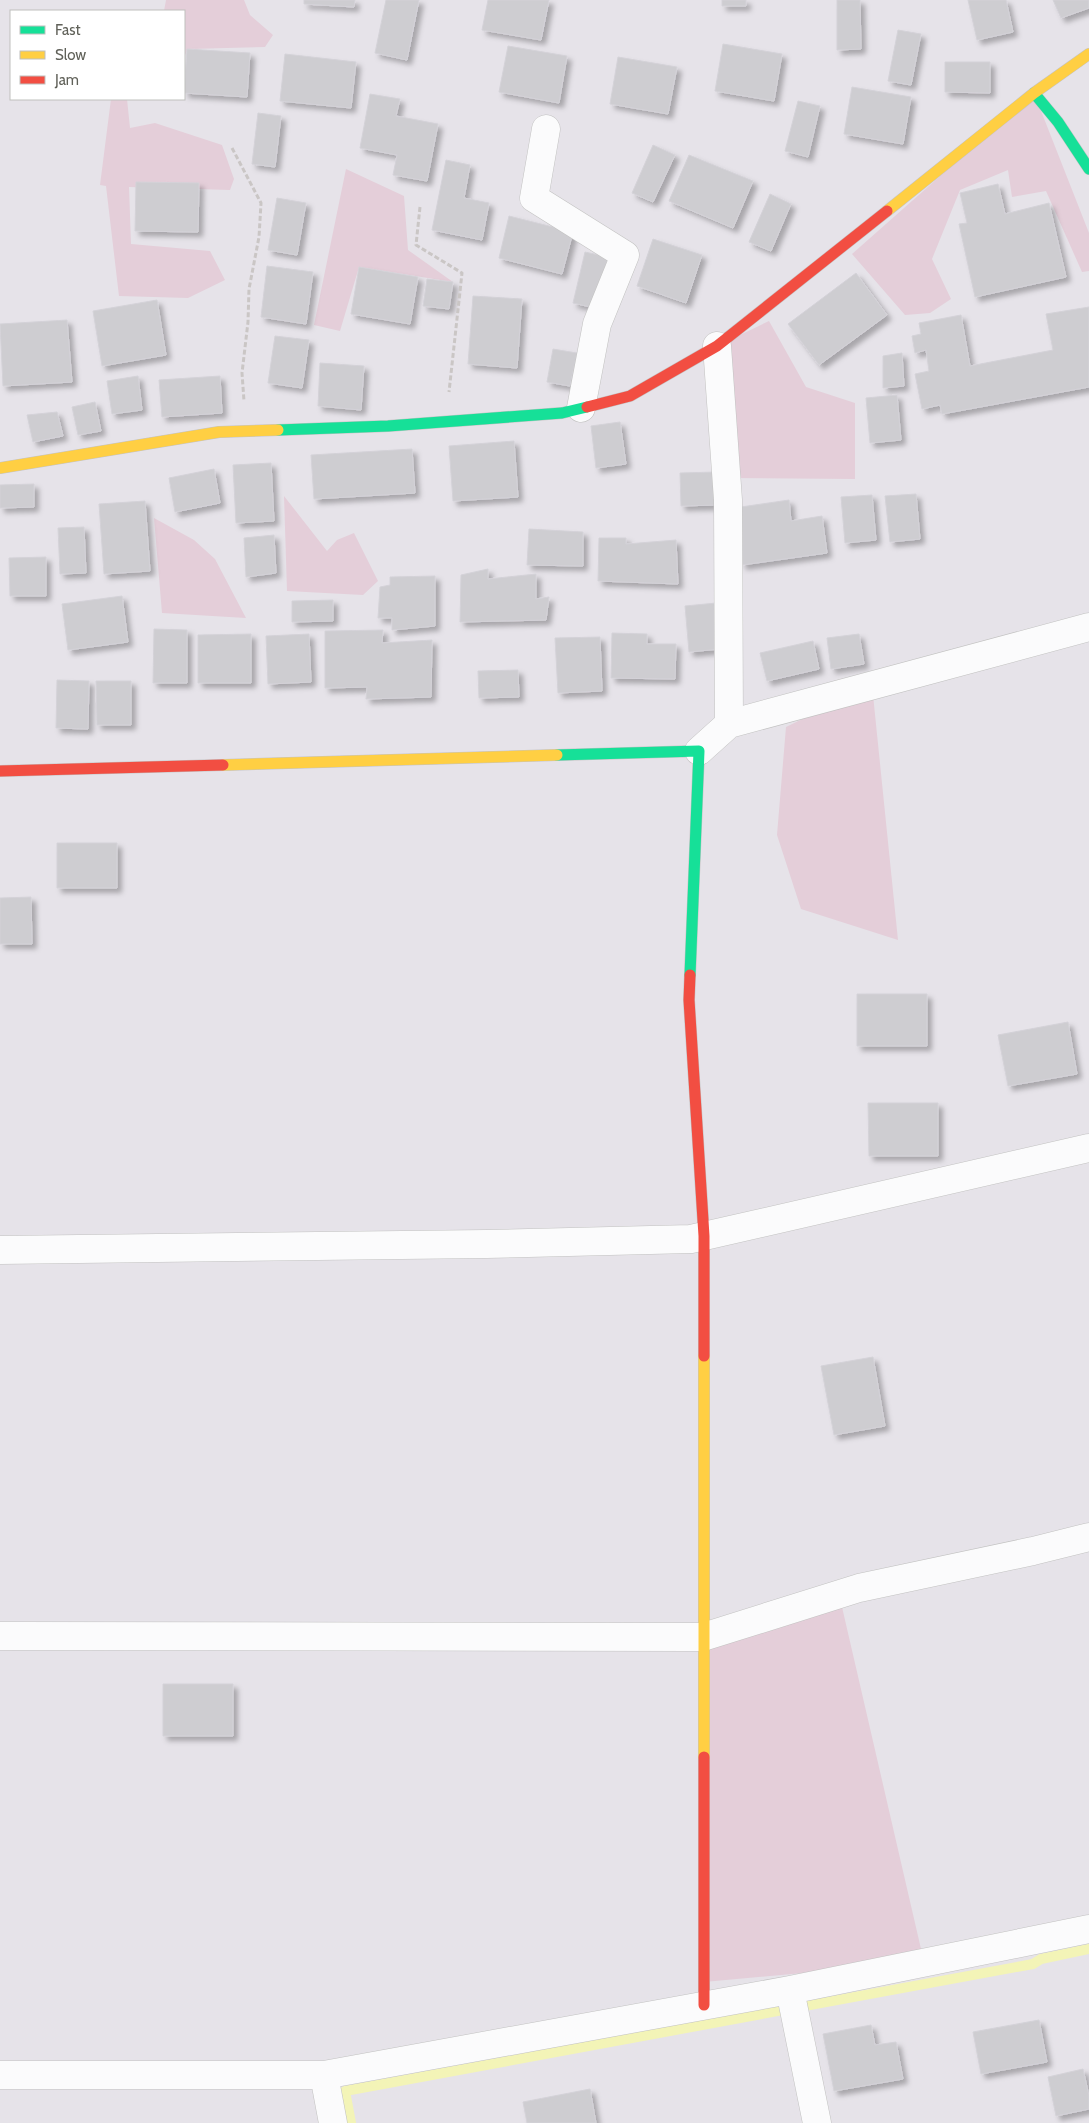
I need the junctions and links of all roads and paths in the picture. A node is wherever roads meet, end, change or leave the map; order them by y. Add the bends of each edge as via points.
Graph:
1 (1089, 54) edge
2 (1034, 93) junction
3 (546, 129) dead end
4 (232, 148) dead end
5 (1089, 170) edge
6 (420, 207) dead end
7 (717, 346) junction
8 (581, 408) junction
9 (445, 422) junction
10 (247, 431) junction
11 (0, 468) edge
12 (1089, 627) edge
13 (729, 724) junction
14 (700, 751) junction
15 (0, 771) edge
16 (1089, 1148) edge
17 (704, 1236) junction
18 (0, 1250) edge
19 (1089, 1537) edge
20 (0, 1636) edge
21 (703, 1637) junction
22 (1089, 1929) edge
23 (790, 1990) junction
24 (704, 2005) junction
25 (0, 2075) edge
26 (324, 2075) junction
27 (333, 2123) edge
28 (817, 2123) edge

1 - 2 street
2 - 5 street via 1058,122
2 - 7 street
3 - 8 street via 534,198 625,255 597,324
4 - 10 path via 261,203 242,373
6 - 9 path via 416,245 462,273
7 - 8 street via 630,396
7 - 13 street via 728,500
8 - 9 street via 562,413
9 - 10 street
10 - 11 street via 219,432
12 - 13 street
13 - 14 street
14 - 15 street
14 - 17 street via 689,1000
16 - 17 street
17 - 18 street via 486,1244
17 - 21 street
19 - 21 street via 859,1588
20 - 21 street
21 - 24 street
22 - 23 street
23 - 24 street
23 - 28 street
24 - 26 street
25 - 26 street
26 - 27 street

